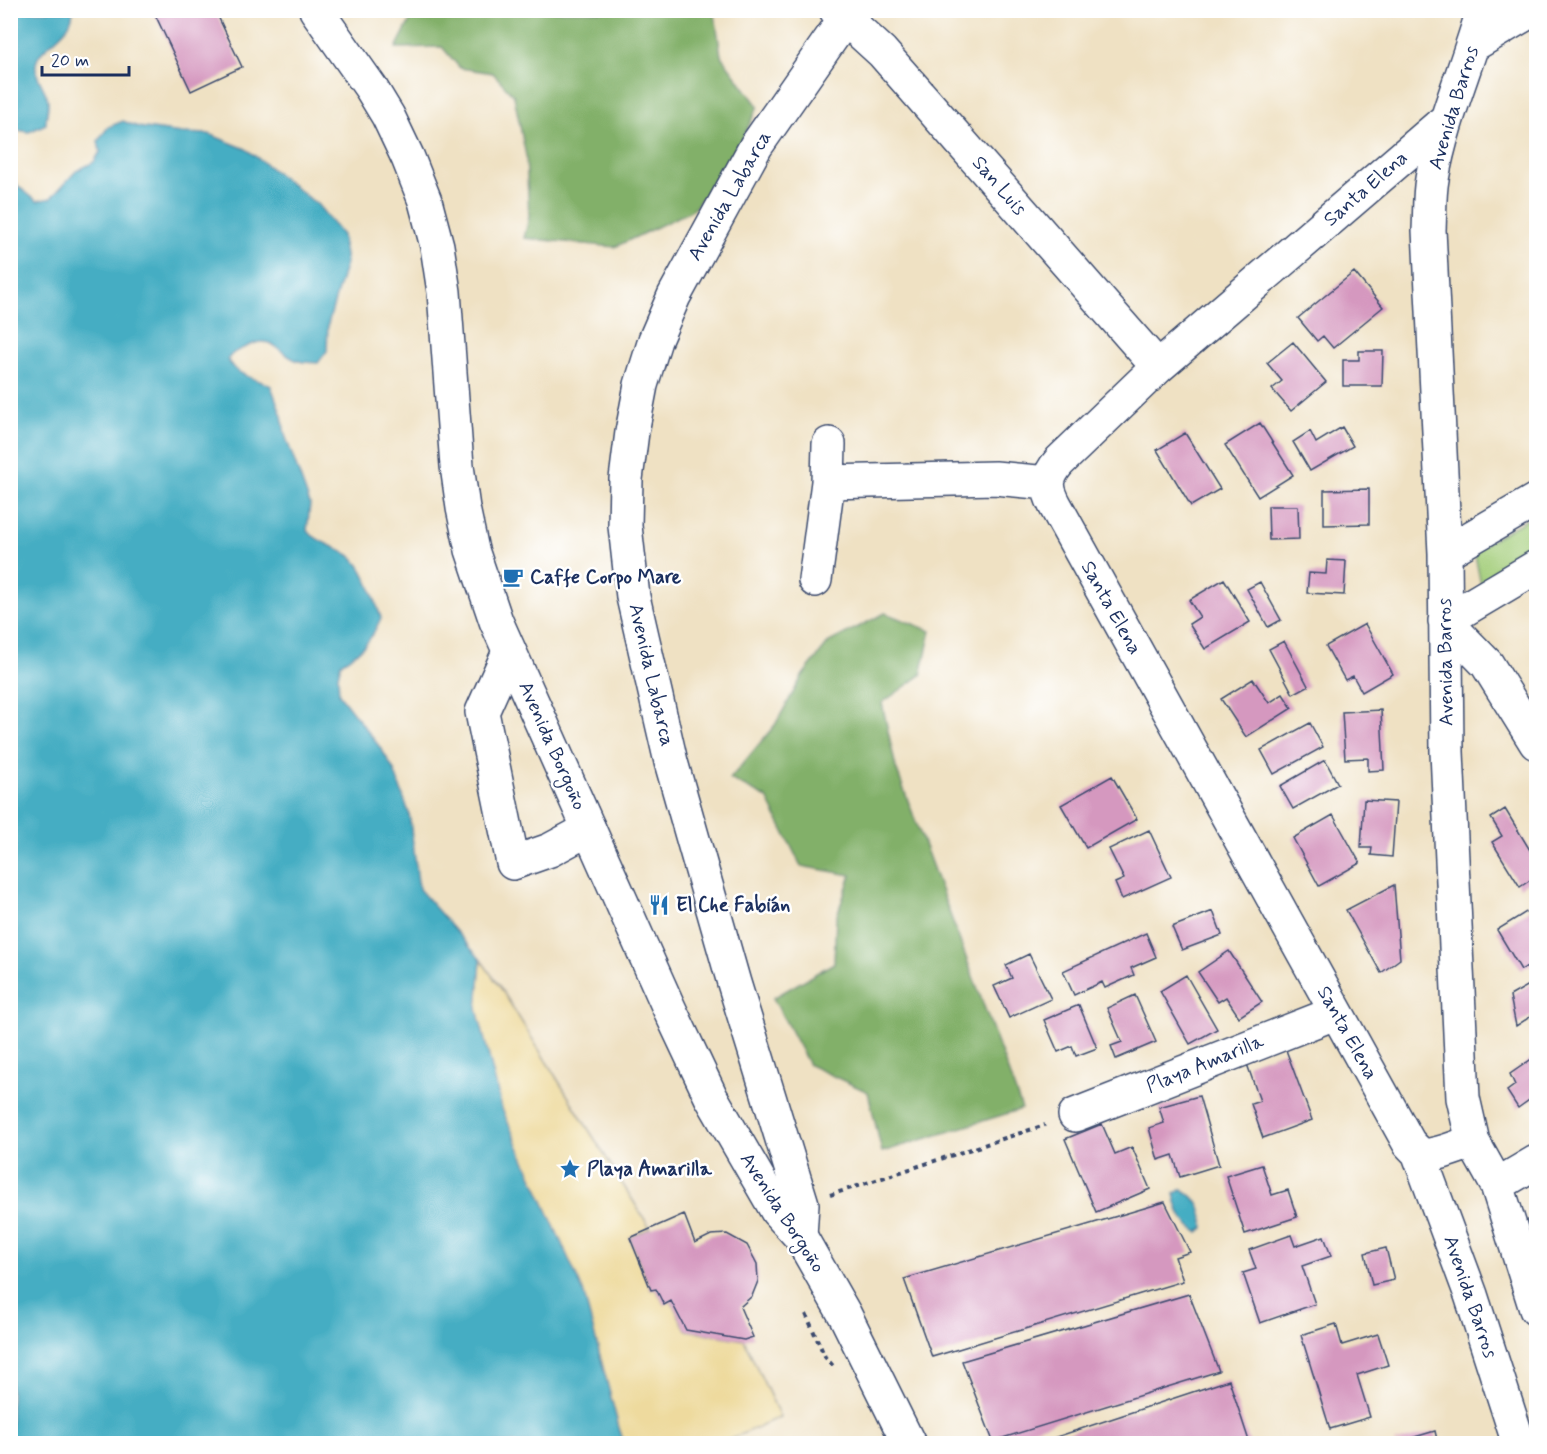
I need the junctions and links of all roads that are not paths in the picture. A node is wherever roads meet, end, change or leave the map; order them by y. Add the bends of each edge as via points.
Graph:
1 (316, 10) edge
2 (1483, 10) edge
3 (1532, 10) edge
4 (844, 14) edge
5 (1473, 45) junction
6 (1447, 119) junction
7 (1158, 367) junction
8 (829, 444) dead end
9 (828, 482) junction
10 (1048, 483) junction
11 (1536, 500) edge
12 (1445, 553) junction
13 (1536, 567) edge
14 (815, 580) dead end
15 (1445, 621) junction
16 (509, 652) junction
17 (1536, 743) edge
18 (589, 829) junction
19 (1335, 1013) junction
20 (1075, 1115) road end
21 (1473, 1142) junction
22 (1418, 1152) junction
23 (1536, 1162) edge
24 (1497, 1185) junction
25 (800, 1236) junction
26 (1536, 1309) edge
27 (909, 1443) edge
28 (1519, 1443) edge

1 - 16 street, Avenida Borgoño via 388,116 424,201 437,246 444,292 463,508 472,550
2 - 5 street, Avenida Barros
3 - 5 street
4 - 7 street, San Luis via 882,52
4 - 25 street, Avenida Labarca via 756,146 674,296 641,385 627,479 626,526 633,597 671,762 802,1204
5 - 6 street, Avenida Barros
6 - 7 street, Santa Elena
6 - 12 street, Avenida Barros via 1431,180 1429,230
7 - 10 street, Santa Elena via 1060,461 1051,471
8 - 9 street
9 - 10 street via 995,478
9 - 14 street
10 - 19 street, Santa Elena via 1054,505
11 - 12 street
12 - 15 street, Avenida Barros
13 - 15 street
15 - 17 street via 1487,664
15 - 21 street, Avenida Barros via 1463,1098
16 - 18 street, Avenida Borgoño
16 - 18 street via 482,712 513,863 550,850
18 - 25 street, Avenida Borgoño via 711,1097 777,1211
19 - 20 street, Playa Amarilla
19 - 22 street, Santa Elena via 1399,1128
21 - 22 street via 1433,1154
21 - 24 street, Avenida Barros
22 - 28 street, Avenida Barros via 1471,1295
23 - 24 street
24 - 26 street, Avenida Barros
25 - 27 street, Avenida Borgoño via 845,1315

